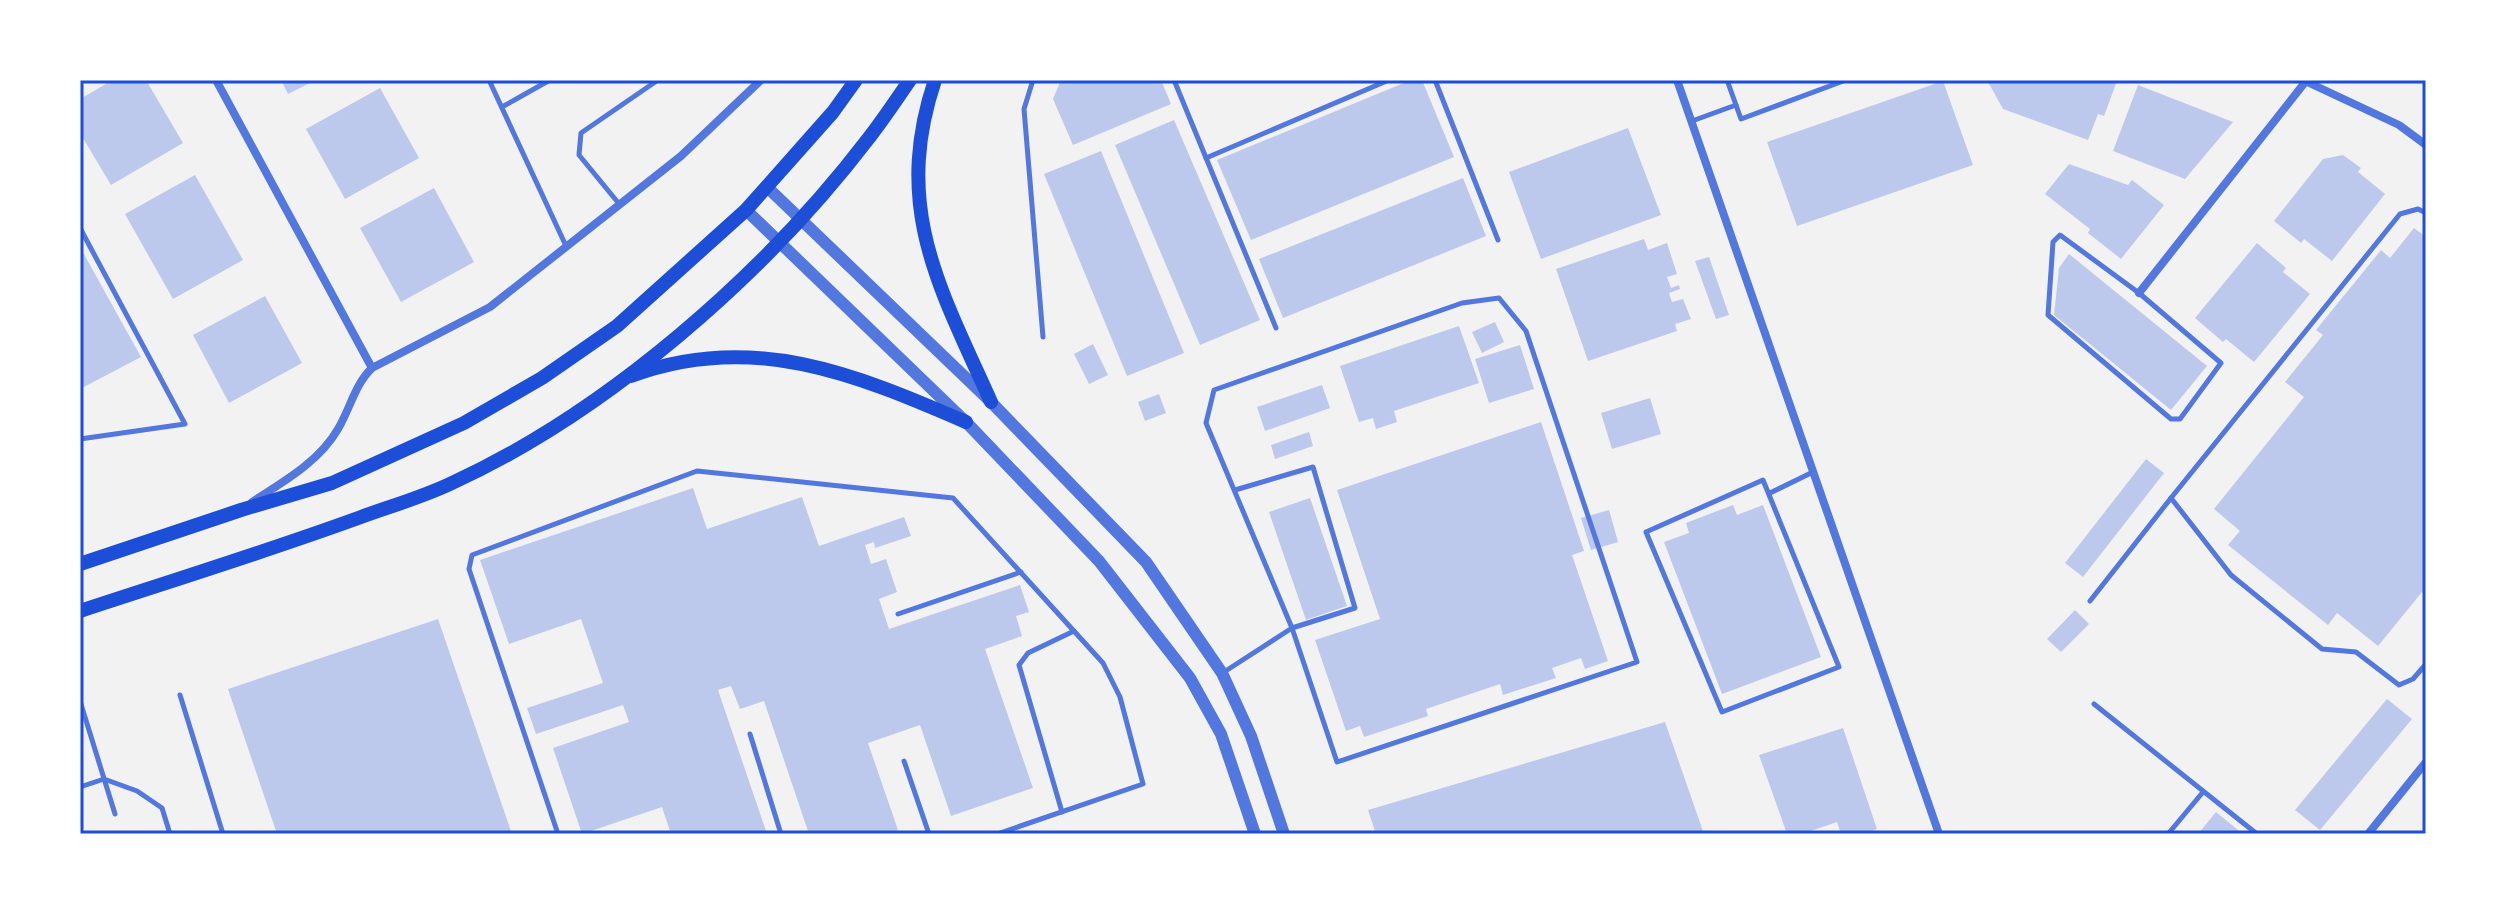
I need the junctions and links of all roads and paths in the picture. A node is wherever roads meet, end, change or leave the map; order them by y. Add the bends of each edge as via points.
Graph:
1 (216, 80) edge
2 (489, 80) edge
3 (550, 80) edge
4 (658, 80) edge
5 (761, 80) edge
6 (856, 80) edge
7 (910, 80) edge
8 (935, 80) edge
9 (1033, 80) edge
10 (1174, 80) edge
11 (1389, 80) edge
12 (1435, 80) edge
13 (1677, 80) edge
14 (1727, 80) edge
15 (1846, 80) edge
16 (2304, 81) edge
17 (1736, 105) junction
18 (502, 107) junction
19 (1691, 121) junction
20 (2426, 145) edge
21 (1206, 158) junction
22 (767, 187) junction
23 (621, 206) junction
24 (746, 210) junction
25 (2426, 213) edge
26 (801, 216) junction
27 (80, 228) edge
28 (779, 240) junction
29 (1498, 240) dead end
30 (567, 248) junction
31 (2139, 293) junction
32 (1276, 328) dead end
33 (1043, 337) dead end
34 (372, 368) junction
35 (619, 381) junction
36 (991, 402) junction
37 (966, 422) junction
38 (80, 439) edge
39 (1813, 472) junction
40 (1235, 490) junction
41 (1770, 493) junction
42 (2171, 498) junction
43 (241, 510) junction
44 (80, 564) edge
45 (1021, 572) junction
46 (2090, 601) dead end
47 (80, 611) edge
48 (898, 614) dead end
49 (1292, 628) junction
50 (1074, 631) junction
51 (2426, 664) edge
52 (1222, 673) junction
53 (180, 695) dead end
54 (80, 701) edge
55 (2094, 704) dead end
56 (750, 734) dead end
57 (904, 761) dead end
58 (2426, 762) edge
59 (104, 779) junction
60 (80, 787) edge
61 (2203, 791) junction
62 (1062, 812) junction
63 (115, 814) dead end
64 (170, 834) edge
65 (223, 834) edge
66 (558, 834) edge
67 (781, 834) edge
68 (929, 834) edge
69 (997, 834) edge
70 (1255, 834) edge
71 (1284, 834) edge
72 (1939, 834) edge
73 (2168, 834) edge
74 (2257, 834) edge
75 (2368, 834) edge

1 - 34 street
2 - 18 lane
3 - 18 lane
4 - 23 lane via 581,133 579,155
5 - 23 street
6 - 22 main road
7 - 26 main road
8 - 36 main road via 919,140 918,202 926,247
9 - 33 lane via 1024,109
10 - 21 lane
11 - 21 lane
12 - 29 lane
13 - 19 street
14 - 17 lane
15 - 17 lane via 1741,119
16 - 20 street via 2399,125
16 - 31 street
17 - 19 lane
18 - 30 lane
19 - 39 street
21 - 32 lane
22 - 24 main road
22 - 26 street
23 - 30 street
24 - 28 street
24 - 43 main road via 617,326 542,378 394,457 332,483
25 - 42 lane via 2418,209 2400,214
26 - 28 main road
26 - 36 street
27 - 38 lane via 185,424
28 - 35 main road via 729,291
28 - 37 street
30 - 34 street via 490,307
31 - 31 lane via 2065,237 2053,242 2048,315 2171,419 2180,419 2221,363
34 - 43 street via 318,455
35 - 37 main road via 662,367 719,358 792,360 873,383
35 - 47 main road via 528,445 450,484
36 - 52 street via 1146,562
37 - 70 street via 1099,561 1190,678 1221,734
39 - 41 lane
39 - 72 street
40 - 49 lane
40 - 49 lane via 1313,467 1355,608
40 - 49 lane via 1206,423 1214,390 1462,303 1499,298 1526,331 1637,662 1337,762
41 - 41 lane via 1839,667 1722,712 1646,532 1763,480
42 - 46 lane
42 - 51 lane via 2231,575 2322,649 2356,652 2399,685
43 - 44 main road
45 - 48 lane
45 - 50 lane
45 - 66 lane via 953,498 697,471 472,555 469,569
49 - 52 lane
50 - 62 lane via 1028,653 1019,665
50 - 62 lane via 1103,663 1120,697 1143,784
52 - 71 street via 1251,736
53 - 65 lane
54 - 59 lane
55 - 61 lane
56 - 67 lane
57 - 68 lane
58 - 75 street
59 - 60 lane
59 - 63 lane
59 - 64 lane via 137,791 162,808
61 - 73 lane
61 - 74 lane
62 - 69 lane

